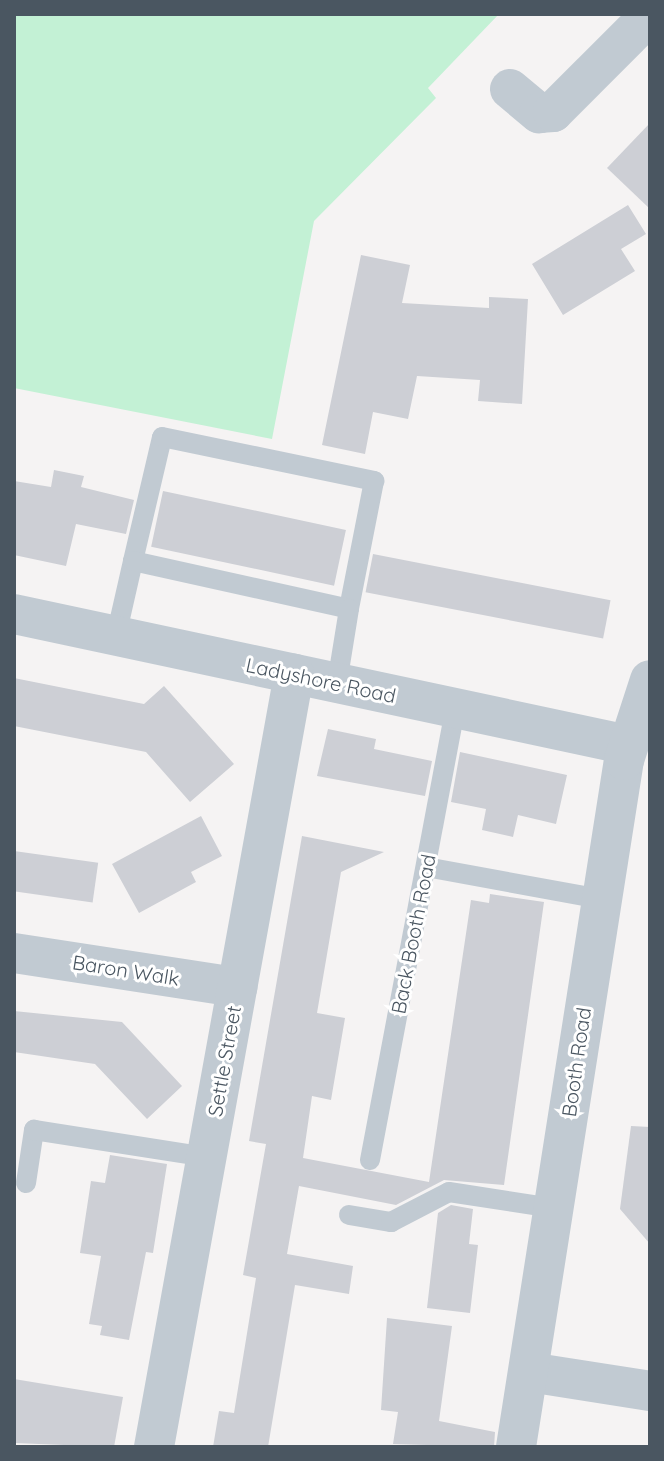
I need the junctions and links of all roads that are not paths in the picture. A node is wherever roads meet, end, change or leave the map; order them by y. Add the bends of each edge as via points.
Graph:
1 (650, 15) edge
2 (510, 89) dead end
3 (133, 561) junction
4 (349, 609) junction
5 (14, 614) edge
6 (116, 636) junction
7 (294, 674) junction
8 (650, 680) edge
9 (337, 683) junction
10 (455, 709) junction
11 (634, 757) edge
12 (426, 867) junction
13 (600, 899) junction
14 (14, 953) edge
15 (237, 987) junction
16 (206, 1157) junction
17 (370, 1160) dead end
18 (26, 1183) dead end
19 (554, 1208) junction
20 (349, 1215) dead end
21 (529, 1372) junction
22 (650, 1391) edge
23 (154, 1447) edge
24 (516, 1447) edge

1 - 2 street via 553,112 539,113
3 - 4 lane
3 - 4 lane via 162,437 374,481
3 - 6 lane
4 - 9 lane
5 - 6 street, Ladyshore Road
6 - 7 street, Ladyshore Road
7 - 9 street, Ladyshore Road
7 - 15 street, Settle Street
8 - 11 street, Booth Road
9 - 10 street, Ladyshore Road
10 - 11 street, Ladyshore Road
10 - 12 lane, Back Booth Road
11 - 13 street, Booth Road
12 - 13 lane
12 - 17 lane, Back Booth Road
13 - 19 street, Booth Road
14 - 15 street, Baron Walk
15 - 16 street, Settle Street
16 - 18 lane via 34,1130
16 - 23 street, Settle Street
19 - 20 lane via 449,1192 391,1222
19 - 21 street, Booth Road
21 - 22 street
21 - 24 street, Booth Road

